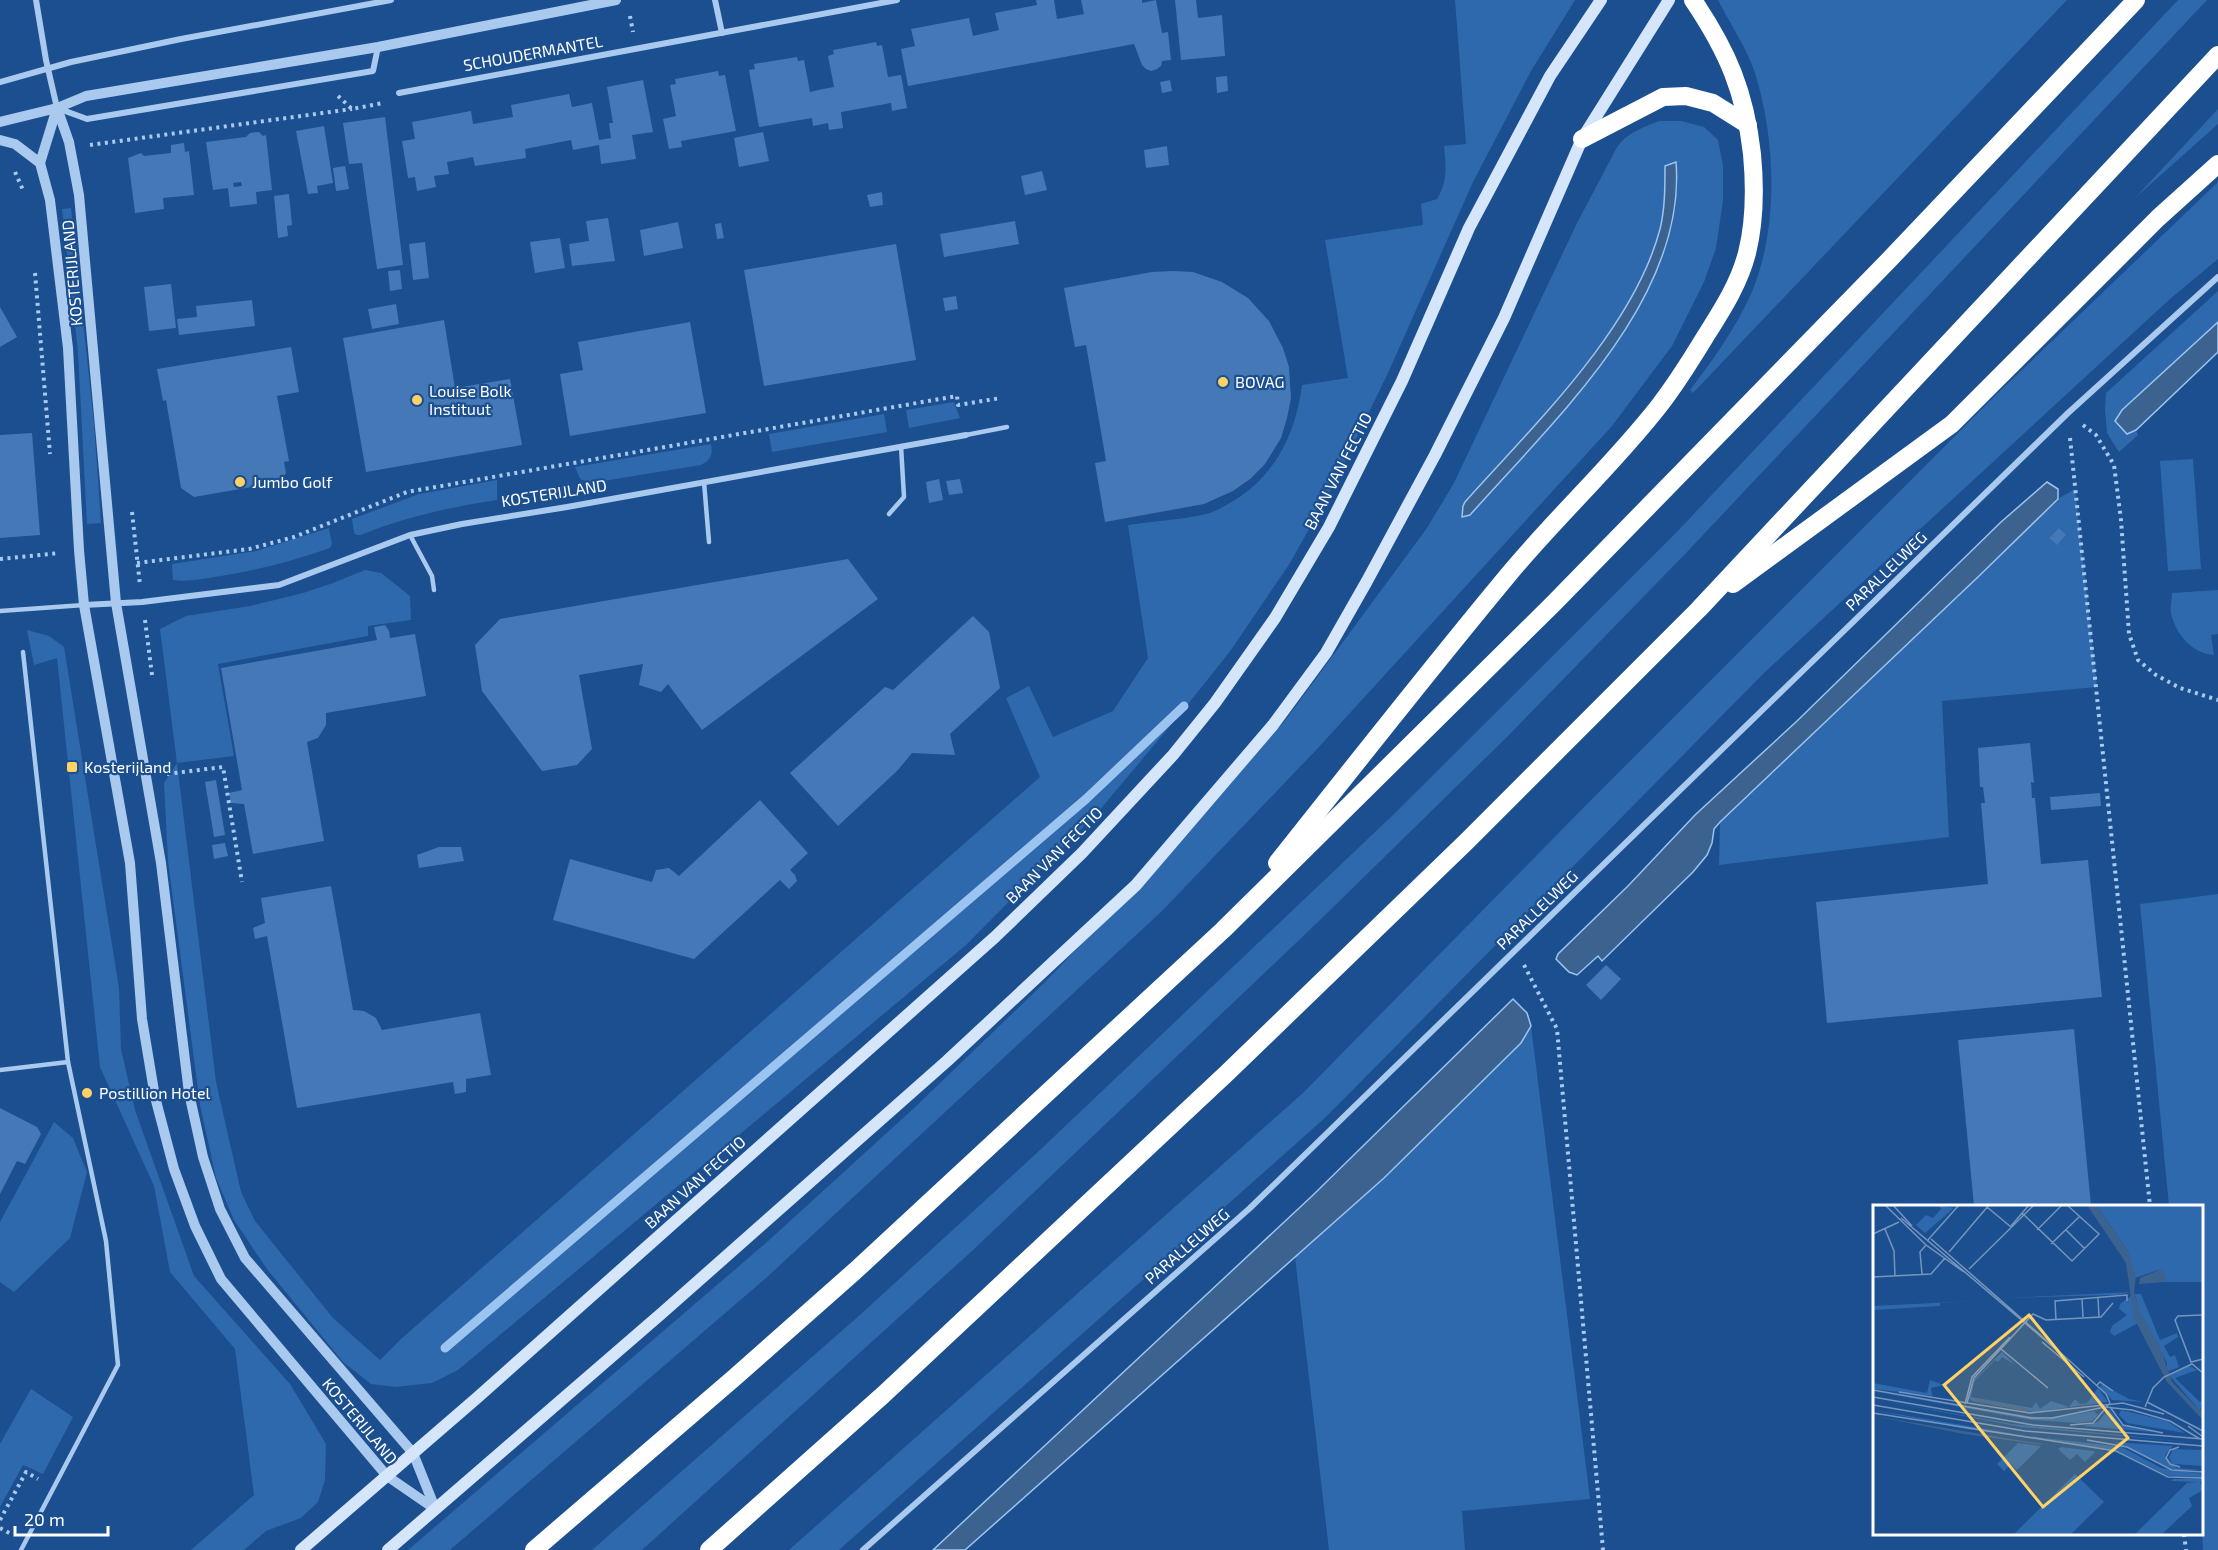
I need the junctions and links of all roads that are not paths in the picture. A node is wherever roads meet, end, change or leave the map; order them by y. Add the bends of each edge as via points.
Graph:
1 (36, 0) edge
2 (391, 0) edge
3 (616, 0) edge
4 (715, 0) edge
5 (897, 0) edge
6 (1601, 0) edge
7 (1669, 0) edge
8 (1693, 0) edge
9 (2136, 0) edge
10 (722, 33) junction
11 (378, 47) junction
12 (2218, 55) edge
13 (48, 67) junction
14 (0, 82) edge
15 (399, 93) road end
16 (57, 108) junction
17 (0, 122) edge
18 (1748, 125) junction
19 (1582, 139) junction
20 (0, 140) edge
21 (40, 163) junction
22 (2218, 164) edge
23 (2218, 277) edge
24 (1007, 427) dead end
25 (966, 435) joint
26 (901, 446) junction
27 (704, 482) junction
28 (889, 514) dead end
29 (410, 535) junction
30 (709, 542) dead end
31 (434, 590) dead end
32 (116, 603) junction
33 (84, 605) junction
34 (1699, 609) junction
35 (0, 611) edge
36 (23, 652) dead end
37 (1223, 930) junction
38 (68, 1062) junction
39 (0, 1070) edge
40 (413, 1453) junction
41 (387, 1476) junction
42 (435, 1509) junction
43 (21, 1550) edge
44 (301, 1550) edge
45 (388, 1550) edge
46 (534, 1550) edge
47 (709, 1550) edge
48 (863, 1550) edge

1 - 13 street
2 - 13 street
3 - 11 street, SCHOUDERMANTEL
4 - 10 street
5 - 10 street, SCHOUDERMANTEL
6 - 40 main road, BAAN VAN FECTIO via 1550,76 1469,228 1402,381 1329,527 1275,618 1173,755 1082,853 995,937
7 - 19 main road
8 - 18 highway via 1728,60
9 - 37 highway via 1604,552
10 - 15 street, SCHOUDERMANTEL
11 - 16 street, SCHOUDERMANTEL via 86,96
11 - 16 street via 373,71 87,119
12 - 34 highway
13 - 14 street
13 - 16 street
16 - 17 street, SCHOUDERMANTEL
16 - 21 street
16 - 32 street, KOSTERIJLAND via 69,142 79,195
18 - 19 highway via 1713,103 1686,96 1663,97
18 - 37 highway via 1754,205 1747,253 1733,293 1696,352 1659,406 1511,572
19 - 42 main road via 1504,318 1435,455 1326,652 1273,725 1128,893 930,1076
20 - 21 street via 15,144
21 - 33 street, KOSTERIJLAND via 50,200 68,348
22 - 34 highway via 2158,218 1952,424
23 - 48 street, PARALLELWEG via 2068,413 1250,1208
24 - 25 lane
25 - 26 street, KOSTERIJLAND
26 - 27 street, KOSTERIJLAND
26 - 28 lane via 904,497
27 - 29 street, KOSTERIJLAND
27 - 30 lane
29 - 31 lane via 432,576
29 - 32 street, KOSTERIJLAND via 279,585
32 - 33 street, KOSTERIJLAND
32 - 40 street, KOSTERIJLAND via 161,863 189,1093 220,1209 245,1258
33 - 35 lane
33 - 41 street, KOSTERIJLAND via 130,862 142,1019 155,1097 174,1169 195,1226 221,1279
34 - 47 highway via 1227,1073 883,1395
36 - 38 lane
37 - 46 highway via 855,1271
38 - 39 lane
38 - 43 lane via 105,1230 118,1365
40 - 41 main road, BAAN VAN FECTIO
40 - 42 street, KOSTERIJLAND
41 - 42 street, KOSTERIJLAND
41 - 44 main road, BAAN VAN FECTIO
42 - 45 main road

